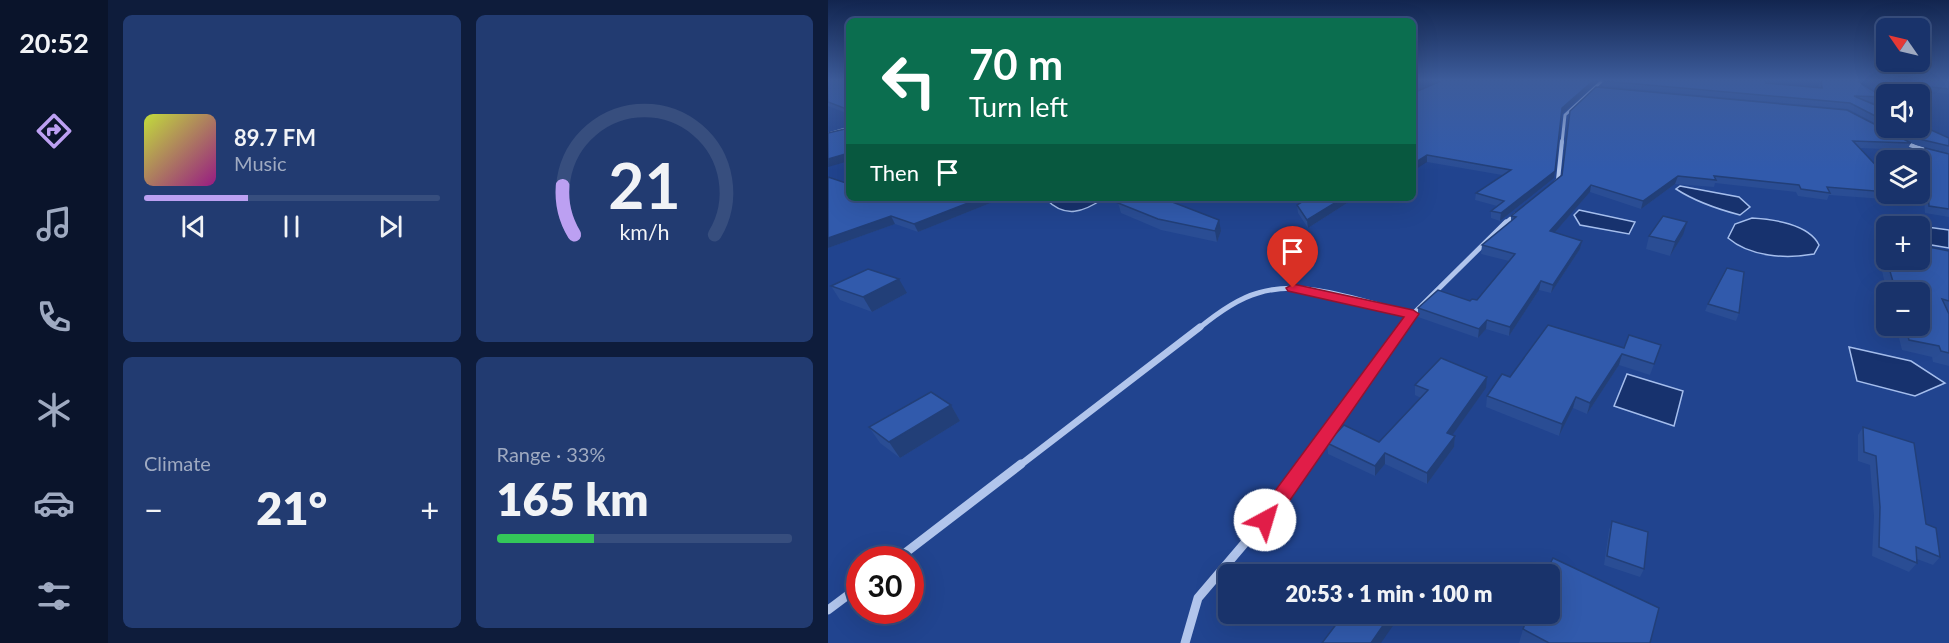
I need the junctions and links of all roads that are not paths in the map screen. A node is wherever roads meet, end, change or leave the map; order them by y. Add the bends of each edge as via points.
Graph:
1 (1570, 110) edge
2 (846, 129) edge
3 (828, 134) edge
4 (1896, 139) edge
5 (1937, 154) edge
6 (1551, 187) edge
7 (1526, 207) edge
8 (1413, 314) junction
9 (914, 546) edge
10 (846, 596) edge
11 (828, 609) edge
12 (1185, 643) edge

1 - 6 street via 1565,115 1558,180
2 - 3 street
4 - 5 street via 1914,149
7 - 8 street via 1501,226
8 - 9 street via 1293,288 1259,292 1243,299 1204,324
8 - 12 street via 1278,504 1198,598
10 - 11 street

